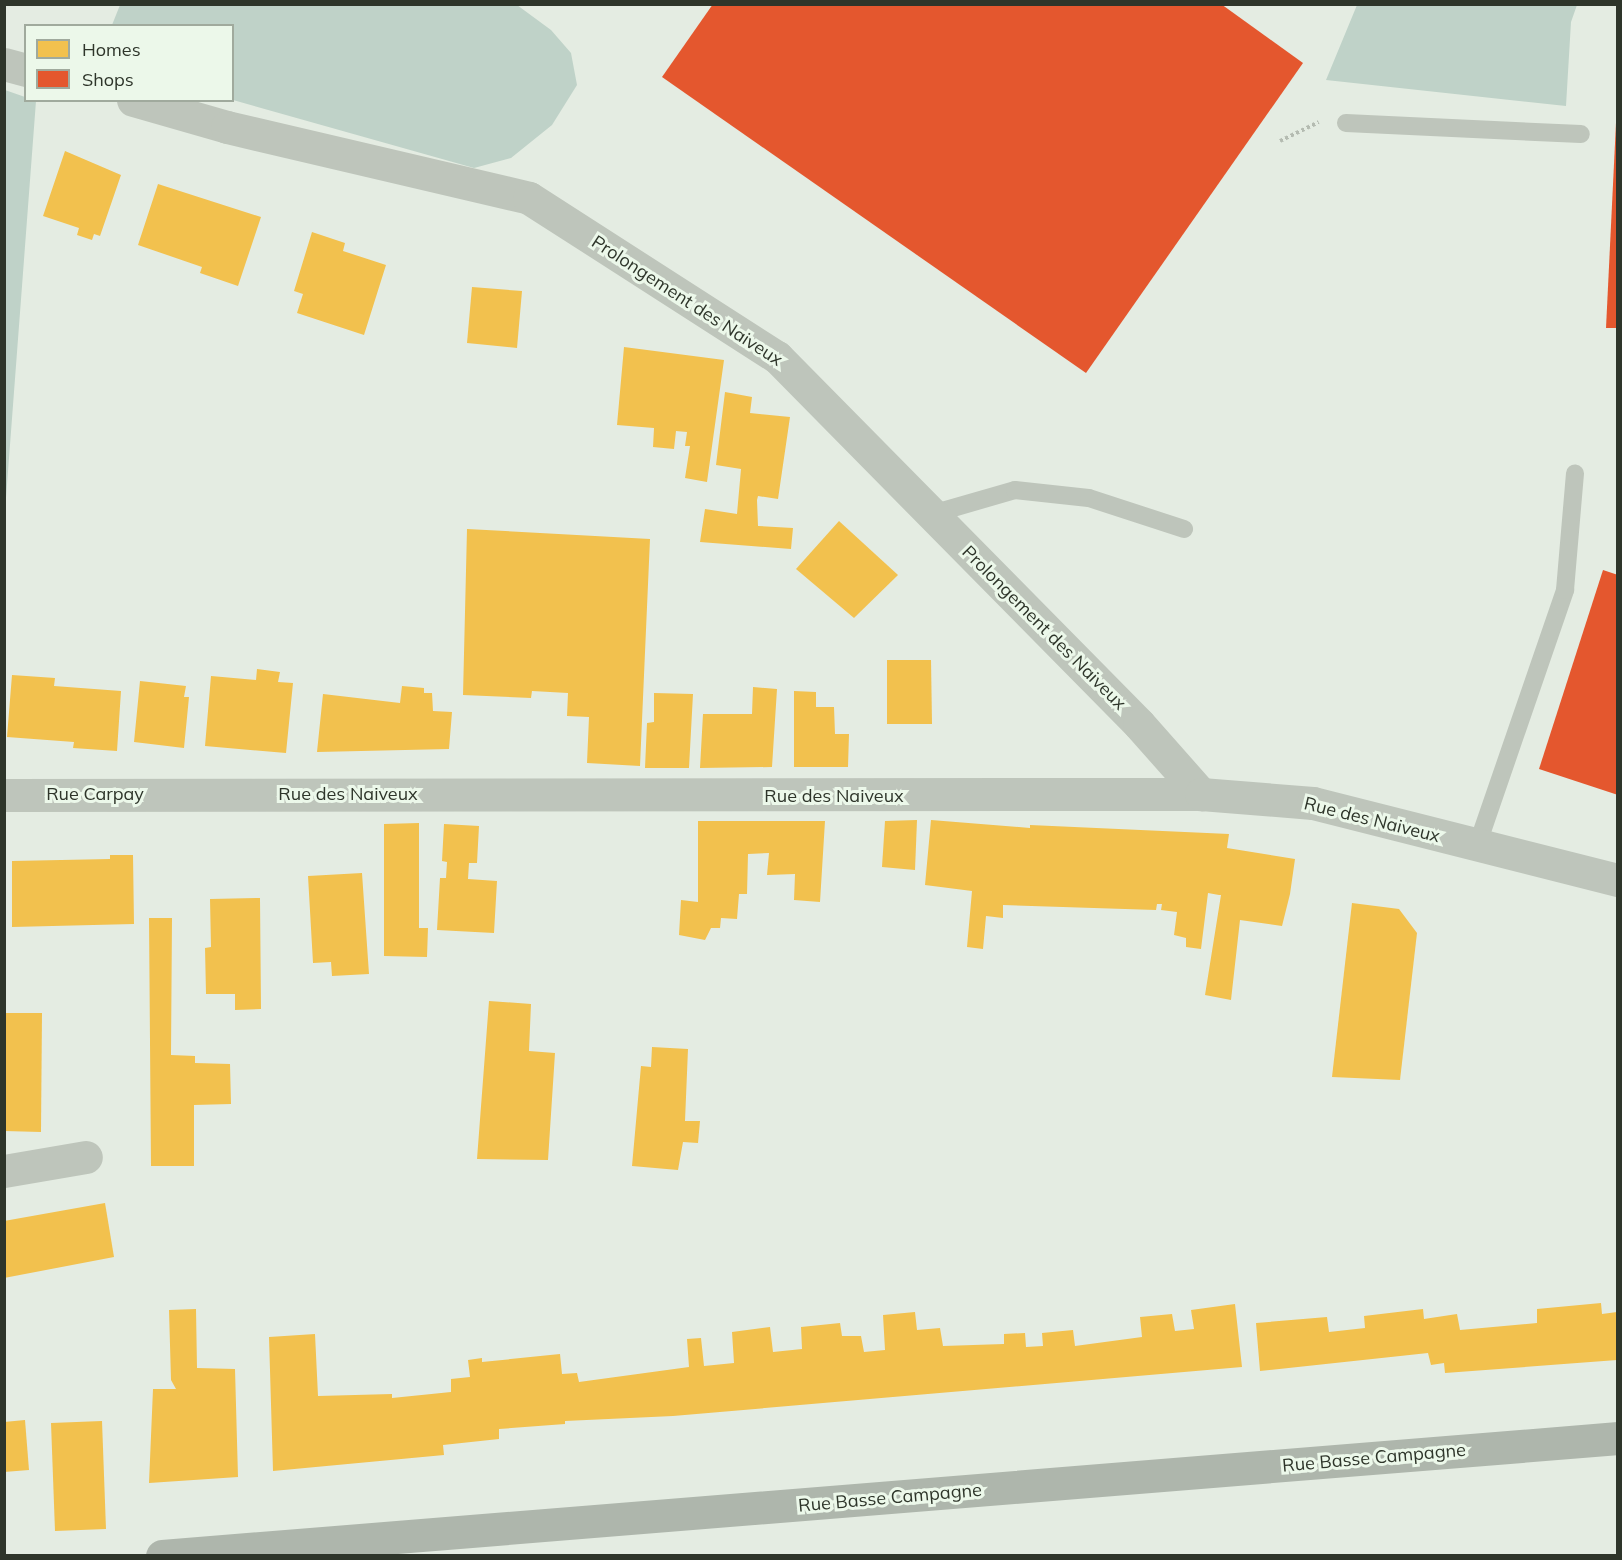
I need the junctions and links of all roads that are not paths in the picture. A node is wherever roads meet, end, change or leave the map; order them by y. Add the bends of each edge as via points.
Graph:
1 (4, 64) edge
2 (24, 69) edge
3 (140, 102) edge
4 (1337, 123) road end
5 (1581, 134) dead end
6 (1575, 473) dead end
7 (932, 514) junction
8 (1184, 529) dead end
9 (186, 794) joint
10 (1201, 794) junction
11 (4, 795) edge
12 (1477, 846) junction
13 (1617, 880) edge
14 (86, 1157) dead end
15 (4, 1171) edge
16 (1617, 1438) edge
17 (162, 1556) edge

1 - 2 street
3 - 7 street, Prolongement des Naiveux via 227,127 529,198 777,357
4 - 5 lane
6 - 12 lane via 1565,590
7 - 8 lane via 1015,490 1089,498
7 - 10 street, Prolongement des Naiveux via 1138,724
9 - 10 street, Rue des Naiveux
9 - 11 street, Rue Carpay
10 - 12 street, Rue des Naiveux via 1313,803
12 - 13 street, Rue des Naiveux
14 - 15 street
16 - 17 main road, Rue Basse Campagne

